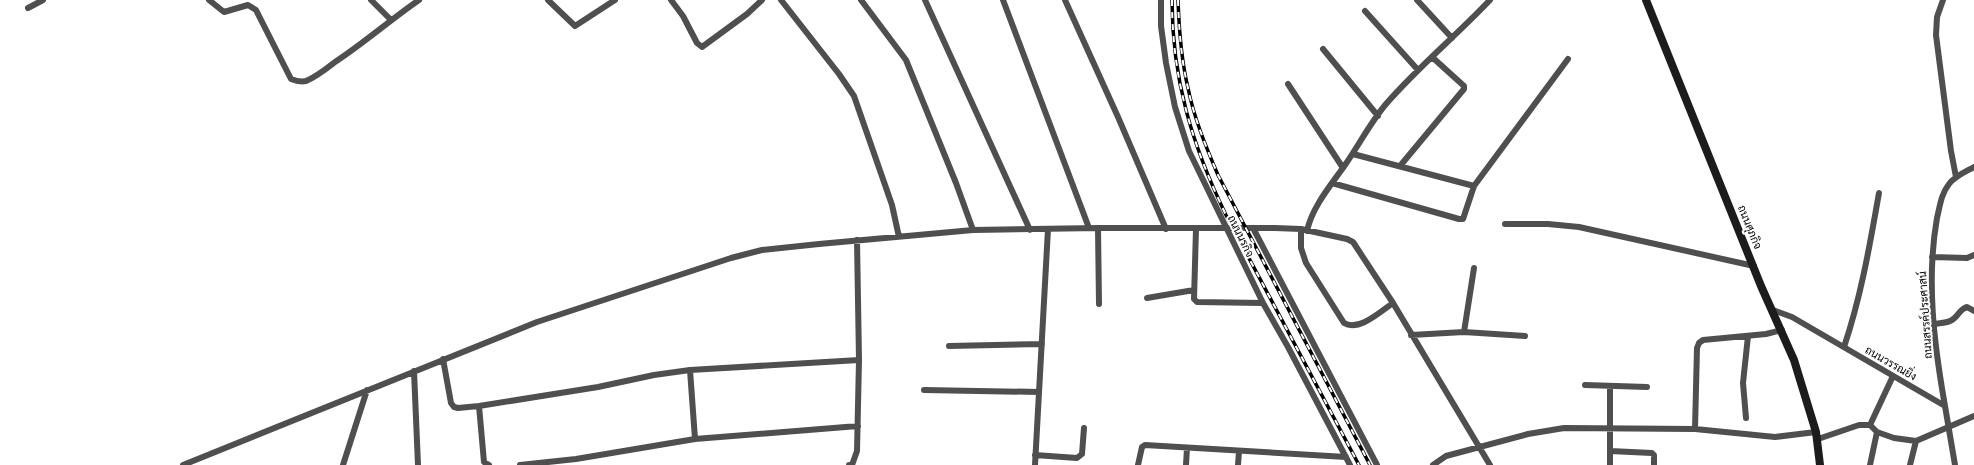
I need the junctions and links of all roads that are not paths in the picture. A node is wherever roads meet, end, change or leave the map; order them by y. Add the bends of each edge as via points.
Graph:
1 (43, 0) edge
2 (209, 0) edge
3 (371, 0) edge
4 (419, 0) edge
5 (548, 0) edge
6 (614, 0) edge
7 (671, 0) edge
8 (762, 0) edge
9 (781, 0) edge
10 (861, 0) edge
11 (925, 0) edge
12 (1003, 0) edge
13 (1064, 0) edge
14 (1161, 0) edge
15 (1416, 0) edge
16 (1490, 0) edge
17 (1646, 0) edge
18 (1942, 0) edge
19 (28, 8) dead end
20 (1365, 11) dead end
21 (391, 20) junction
22 (1452, 38) junction
23 (1323, 49) dead end
24 (1432, 57) junction
25 (1568, 59) dead end
26 (1418, 70) junction
27 (1288, 84) dead end
28 (1378, 116) junction
29 (1353, 154) junction
30 (1400, 166) junction
31 (1974, 167) edge
32 (1343, 168) junction
33 (1956, 177) junction
34 (1332, 183) junction
35 (1474, 186) junction
36 (1878, 192) dead end
37 (1504, 224) dead end
38 (1089, 228) junction
39 (1098, 228) junction
40 (1253, 228) junction
41 (1048, 229) junction
42 (1166, 229) junction
43 (1196, 229) junction
44 (1226, 229) junction
45 (973, 230) junction
46 (1030, 230) junction
47 (1304, 230) junction
48 (900, 237) junction
49 (857, 240) junction
50 (1974, 255) edge
51 (1932, 257) junction
52 (1754, 266) junction
53 (1474, 268) dead end
54 (1194, 290) junction
55 (1147, 298) dead end
56 (1263, 303) junction
57 (1393, 303) junction
58 (1099, 304) dead end
59 (1773, 310) junction
60 (1974, 311) edge
61 (1934, 324) junction
62 (1782, 330) junction
63 (1464, 332) junction
64 (1412, 335) junction
65 (1526, 336) dead end
66 (1748, 336) junction
67 (1042, 344) junction
68 (950, 346) dead end
69 (1844, 347) junction
70 (443, 359) junction
71 (859, 360) junction
72 (690, 370) junction
73 (414, 371) junction
74 (1893, 376) junction
75 (1585, 385) dead end
76 (1610, 386) junction
77 (1647, 387) dead end
78 (367, 390) junction
79 (924, 390) dead end
80 (1039, 392) junction
81 (479, 406) junction
82 (1946, 406) junction
83 (1974, 416) edge
84 (1746, 418) dead end
85 (1870, 425) junction
86 (858, 426) junction
87 (1950, 426) junction
88 (1084, 428) dead end
89 (1609, 428) junction
90 (1695, 429) junction
91 (1877, 432) junction
92 (1817, 435) junction
93 (695, 439) junction
94 (1916, 441) junction
95 (1478, 447) junction
96 (1187, 448) junction
97 (1239, 450) junction
98 (1610, 451) junction
99 (1035, 455) junction
100 (203, 457) junction
101 (1346, 457) junction
102 (564, 463) edge
103 (183, 465) edge
104 (203, 465) edge
105 (343, 465) edge
106 (418, 465) edge
107 (489, 465) edge
108 (520, 465) edge
109 (849, 465) edge
110 (852, 465) edge
111 (1035, 465) edge
112 (1138, 465) edge
113 (1186, 465) edge
114 (1238, 465) edge
115 (1350, 465) edge
116 (1377, 465) edge
117 (1433, 465) edge
118 (1490, 465) edge
119 (1610, 465) edge
120 (1654, 465) edge
121 (1820, 465) edge
122 (1870, 465) edge
123 (1910, 465) edge
124 (1955, 465) edge

1 - 19 street
2 - 21 street via 224,12 252,6 291,79 296,82 305,81 318,74
3 - 21 street
4 - 21 street
5 - 6 street via 575,26
7 - 8 street via 702,47
9 - 48 street via 854,96 892,205
10 - 45 street via 906,60
11 - 46 street
12 - 38 street
13 - 42 street
14 - 44 street, ถนนนรกิจ via 1161,26 1166,63 1184,139
15 - 22 street
16 - 22 street
17 - 52 main road, ถนนศุภกิจ
18 - 33 street via 1937,17 1936,35 1950,151
20 - 26 street
22 - 24 street
23 - 28 street
24 - 26 street
24 - 30 street via 1464,86 1464,89
25 - 35 street
26 - 28 street
27 - 32 street
28 - 29 street
29 - 30 street
29 - 32 street
30 - 35 street
31 - 33 street, ถนนสรรค์ประศาสน์
32 - 34 street
33 - 51 street, ถนนสรรค์ประศาสน์ via 1949,184 1941,200
34 - 35 street via 1459,219 1463,219 1465,215
34 - 47 street
36 - 69 street via 1853,321
37 - 52 street via 1579,227
38 - 39 street
38 - 41 street
39 - 42 street
39 - 58 street
40 - 44 street
40 - 47 street
40 - 116 street
41 - 46 street
41 - 67 street
42 - 43 street
43 - 44 street
43 - 54 street
44 - 56 street, ถนนนรกิจ
45 - 46 street
45 - 48 street
47 - 57 street via 1354,242
47 - 57 street via 1301,248 1306,263 1344,323 1353,326 1362,323
48 - 49 street
49 - 70 street via 762,250 731,258 537,322
49 - 71 street
50 - 51 street via 1967,258
51 - 61 street, ถนนสรรค์ประศาสน์ via 1931,293
52 - 59 main road, ถนนศุภกิจ
53 - 63 street
54 - 55 street
54 - 56 street via 1194,299 1197,302
56 - 101 street, ถนนนรกิจ
57 - 64 street
59 - 62 main road, ถนนศุภกิจ
59 - 69 street, ถนนวรรณยิ่ง via 1792,317
60 - 61 street via 1967,307 1950,322
61 - 82 street, ถนนสรรค์ประศาสน์
62 - 66 street
62 - 92 main road, ถนนศุภกิจ
63 - 64 street
63 - 65 street
64 - 95 street
66 - 84 street via 1743,383
66 - 90 street via 1703,340 1699,343
67 - 68 street
67 - 80 street
69 - 74 street, ถนนวรรณยิ่ง
70 - 73 street
70 - 81 street via 451,403 454,407
71 - 72 street
71 - 86 street
72 - 81 street via 654,374 598,387
72 - 93 street
73 - 78 street
73 - 106 street
74 - 82 street, ถนนวรรณยิ่ง
74 - 85 street
75 - 76 street
76 - 77 street
76 - 89 street
78 - 100 street
78 - 105 street
79 - 80 street
80 - 99 street
81 - 107 street via 484,462
82 - 87 street
83 - 87 street
85 - 91 street
85 - 92 street
86 - 93 street
86 - 110 street via 857,451
87 - 94 street
87 - 124 street
88 - 99 street via 1082,454 1077,458
89 - 90 street
89 - 95 street via 1564,428
89 - 98 street
90 - 92 street via 1759,437
91 - 94 street via 1894,438
91 - 122 street
92 - 121 main road, ถนนศุภกิจ
93 - 102 street
94 - 123 street
95 - 117 street via 1446,456
95 - 118 street
96 - 97 street
96 - 112 street via 1145,445 1142,447
96 - 113 street
97 - 101 street
97 - 114 street
98 - 119 street
98 - 120 street via 1652,453
99 - 111 street
100 - 103 street
100 - 104 street
101 - 115 street, ถนนนรกิจ
102 - 108 street
109 - 110 street

